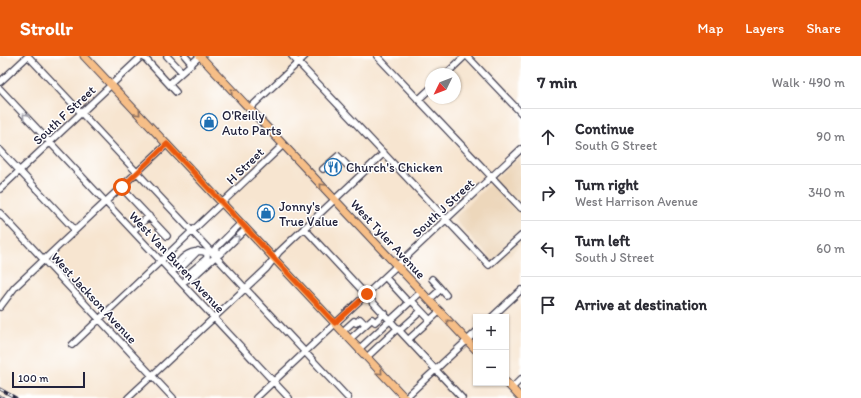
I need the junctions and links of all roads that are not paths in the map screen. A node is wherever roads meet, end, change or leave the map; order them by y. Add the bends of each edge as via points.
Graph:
1 (28, 56) edge
2 (84, 56) edge
3 (142, 56) edge
4 (167, 56) edge
5 (184, 56) edge
6 (200, 56) edge
7 (292, 56) edge
8 (305, 56) edge
9 (377, 56) edge
10 (466, 56) edge
11 (298, 62) junction
12 (192, 64) junction
13 (453, 68) edge
14 (182, 72) junction
15 (0, 82) edge
16 (169, 84) junction
17 (111, 85) junction
18 (0, 89) edge
19 (176, 92) dead end
20 (425, 94) edge
21 (418, 100) junction
22 (250, 108) junction
23 (81, 114) junction
24 (521, 114) edge
25 (50, 143) junction
26 (167, 144) junction
27 (283, 145) junction
28 (521, 149) edge
29 (0, 150) edge
30 (384, 153) junction
31 (349, 167) dead end
32 (323, 169) dead end
33 (20, 171) junction
34 (136, 173) junction
35 (491, 178) junction
36 (122, 187) junction
37 (0, 189) edge
38 (334, 199) junction
39 (106, 202) junction
40 (222, 203) junction
41 (521, 208) edge
42 (0, 213) edge
43 (149, 216) junction
44 (447, 220) junction
45 (244, 226) junction
46 (304, 228) junction
47 (75, 230) junction
48 (132, 231) junction
49 (191, 232) junction
50 (168, 236) dead end
51 (521, 236) edge
52 (208, 252) junction
53 (216, 255) junction
54 (274, 259) junction
55 (44, 260) junction
56 (161, 261) junction
57 (397, 266) junction
58 (174, 271) junction
59 (385, 277) junction
60 (432, 279) dead end
61 (184, 282) junction
62 (245, 289) junction
63 (441, 289) junction
64 (521, 290) edge
65 (421, 292) junction
66 (367, 294) junction
67 (446, 295) dead end
68 (429, 300) junction
69 (411, 302) junction
70 (0, 307) edge
71 (421, 311) junction
72 (440, 311) junction
73 (385, 314) junction
74 (495, 314) edge
75 (214, 318) junction
76 (99, 319) junction
77 (391, 320) junction
78 (430, 320) junction
79 (335, 323) junction
80 (365, 324) junction
81 (399, 329) junction
82 (343, 331) junction
83 (473, 335) edge
84 (350, 339) junction
85 (409, 339) junction
86 (467, 340) junction
87 (72, 345) dead end
88 (473, 347) edge
89 (359, 349) junction
90 (305, 352) junction
91 (367, 357) junction
92 (436, 369) junction
93 (152, 376) junction
94 (521, 379) edge
95 (274, 382) junction
96 (509, 385) edge
97 (512, 388) junction
98 (128, 398) edge
99 (173, 398) edge
100 (256, 398) edge
101 (289, 398) edge
102 (348, 398) edge
103 (405, 398) edge
104 (462, 398) edge
105 (521, 398) edge

1 - 15 street
1 - 23 street
2 - 17 main road
3 - 16 street
3 - 17 street, South F Street
4 - 14 street
5 - 12 street
6 - 12 street
22 -> 6 main road, West Tyler Avenue
7 - 11 street
8 - 11 street
9 - 21 street
10 - 13 street
10 - 24 street
11 - 22 street
11 - 30 street
12 - 14 street
14 - 16 street
16 - 19 street
17 - 23 street, South F Street
17 -> 26 main road
25 -> 18 street, West Van Buren Avenue
20 - 21 street
21 - 35 street
22 - 27 main road, West Tyler Avenue
23 - 25 street, South F Street
23 - 34 street
25 - 33 street, South F Street
25 - 39 street, West Van Buren Avenue
26 - 34 street
26 - 40 main road
38 -> 27 main road, West Tyler Avenue
27 - 40 street, H Street
28 - 35 street, South J Street
29 - 33 street
30 - 38 street
30 - 44 street
31 - 32 street via 338,156
33 - 37 street, South F Street
33 - 47 street
34 - 36 street
34 - 49 street
35 - 41 street
35 - 44 street, South J Street
36 - 39 street
36 - 43 street
38 - 46 street
38 - 57 main road, West Tyler Avenue
39 - 47 street
39 - 48 street, West Van Buren Avenue
40 - 45 main road
40 - 49 street, H Street
42 - 55 street, West Jackson Avenue
43 - 48 street
43 - 50 street
44 - 51 street via 489,265
44 - 57 street, South J Street
45 - 53 street via 215,249
45 - 54 main road
46 - 54 street
46 - 66 street
47 - 55 street
48 - 56 street, West Van Buren Avenue
49 - 52 street
49 - 56 street, H Street
52 - 53 street
52 - 58 street via 188,253 177,263
52 - 61 street via 207,258 188,274
53 - 61 street via 192,278
53 - 62 street
54 - 62 street
54 - 79 main road
55 - 70 street via 15,287
55 - 76 street, West Jackson Avenue
56 - 58 street, West Van Buren Avenue
56 - 76 street, H Street
57 - 59 street, South J Street
57 - 65 main road, West Tyler Avenue
58 - 61 street, West Van Buren Avenue
59 - 66 street, South J Street
59 - 69 street
60 - 63 street
61 - 75 street, West Van Buren Avenue
62 - 75 street
62 - 90 street
63 - 67 street
63 - 68 street
64 - 74 street
65 - 68 main road, West Tyler Avenue
65 - 69 street
66 - 73 street
66 - 79 street, South J Street
68 - 72 main road, West Tyler Avenue
69 - 71 street
69 - 77 street
71 - 78 street
71 - 81 street
72 - 78 street
86 -> 72 main road, West Tyler Avenue
73 - 77 street
73 - 80 street via 375,322 372,319
75 - 93 street
75 - 95 street, West Van Buren Avenue
76 - 87 street, H Street
76 - 93 street, West Jackson Avenue
77 - 81 street
77 - 89 street
78 - 85 street
79 - 82 main road
79 - 90 street, South J Street
80 - 82 street via 360,319
80 - 84 street
81 - 85 street
81 - 91 street
82 - 84 main road
83 - 86 street
84 - 89 main road
85 - 92 street
86 - 88 main road, West Tyler Avenue
86 - 92 street
89 - 91 main road
90 - 95 street, South J Street
90 - 102 street
91 -> 103 main road
92 - 103 street
92 - 104 street
93 - 98 street
93 - 99 street, West Jackson Avenue
94 - 97 street
95 - 100 street, South J Street
95 - 101 street, West Van Buren Avenue
96 - 97 main road
97 - 105 main road

